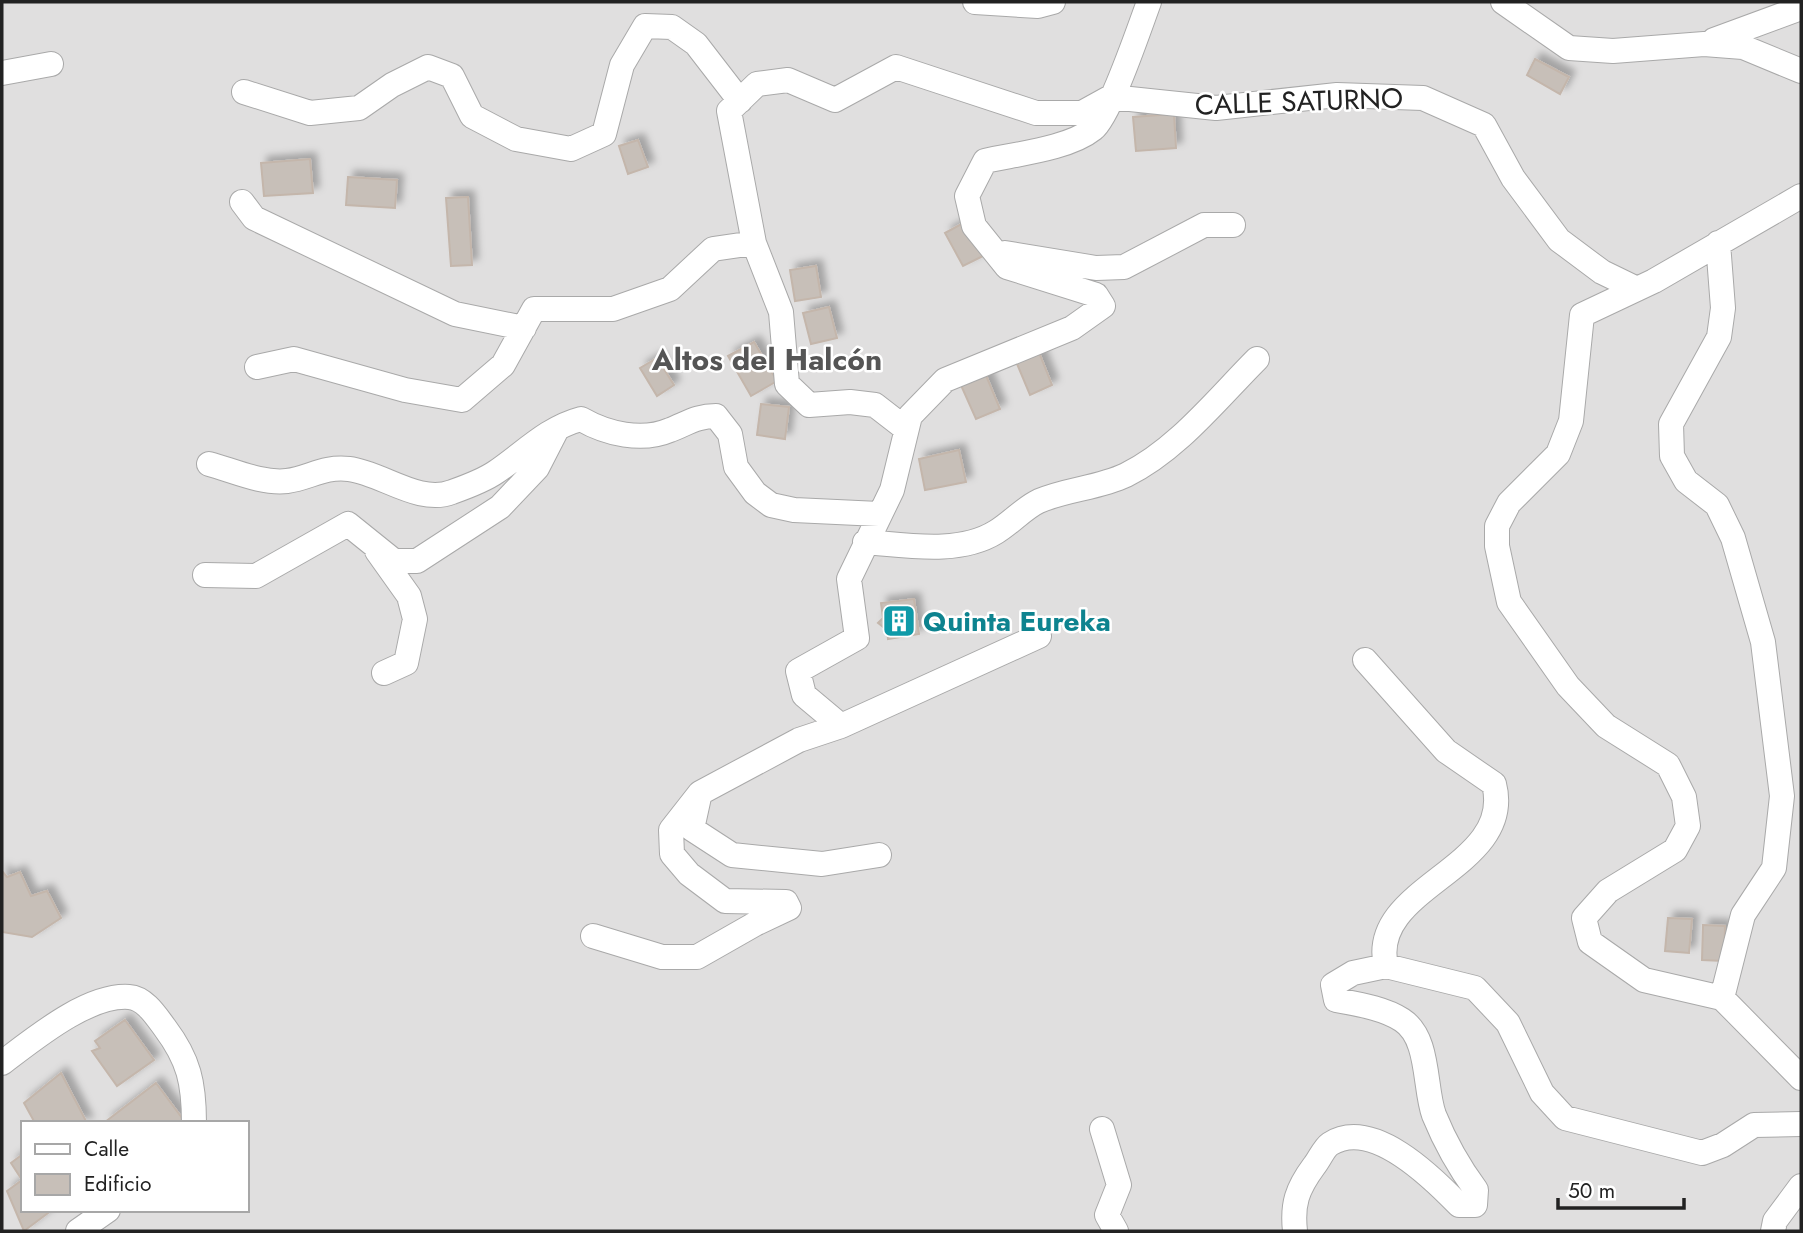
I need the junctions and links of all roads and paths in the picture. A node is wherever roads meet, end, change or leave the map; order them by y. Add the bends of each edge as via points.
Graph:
1 (975, 2) edge
2 (1053, 2) edge
3 (1149, 2) edge
4 (1503, 2) edge
5 (1801, 8) edge
6 (1704, 44) junction
7 (51, 64) dead end
8 (1801, 71) edge
9 (2, 73) edge
10 (244, 92) dead end
11 (1111, 97) junction
12 (740, 100) junction
13 (1801, 196) edge
14 (242, 202) dead end
15 (1233, 225) dead end
16 (754, 243) junction
17 (1718, 243) junction
18 (994, 251) junction
19 (1637, 289) junction
20 (524, 328) junction
21 (1256, 359) dead end
22 (257, 366) dead end
23 (559, 425) junction
24 (906, 429) junction
25 (209, 464) dead end
26 (879, 514) junction
27 (866, 542) junction
28 (374, 548) junction
29 (205, 575) dead end
30 (1039, 636) dead end
31 (1365, 660) dead end
32 (384, 673) dead end
33 (841, 726) junction
34 (700, 793) junction
35 (879, 855) dead end
36 (593, 936) dead end
37 (1387, 966) junction
38 (1722, 998) junction
39 (2, 1063) edge
40 (1801, 1078) edge
41 (194, 1121) edge
42 (1801, 1124) edge
43 (1102, 1129) dead end
44 (1801, 1186) edge
45 (105, 1212) edge
46 (78, 1231) edge
47 (1116, 1231) edge
48 (1295, 1231) edge
49 (1773, 1231) edge

1 - 2 street via 1038,6
3 - 11 street
4 - 6 street via 1569,48 1614,51
5 - 6 street
6 - 8 street via 1743,47
7 - 9 street
10 - 12 street via 310,113 359,108 428,67 452,76 472,116 516,139 571,149 604,134 622,65 645,26 672,27 696,44
11 - 12 street via 1082,113 1036,113 896,67 835,100 788,80 757,83
11 - 18 street via 1094,129 1057,145 985,161 967,196 974,226
11 - 19 street, CALLE SATURNO via 1216,108 1338,95 1423,98 1484,125 1513,178 1559,240 1602,272
12 - 16 street via 729,111
13 - 17 street
14 - 20 street via 254,218 369,276 455,314
15 - 18 street via 1204,225 1124,267 1096,268
16 - 20 street via 713,249 670,289 613,309 534,309
16 - 24 street via 781,312 787,384 809,405 875,405
17 - 19 street
17 - 38 street via 1723,308 1719,337 1671,424 1672,456 1686,481 1717,505 1733,538 1763,642 1782,796 1774,868 1743,915
18 - 24 street via 1007,267 1096,295 1103,306 1072,328 945,380 909,416
19 - 38 street via 1582,315 1571,421 1558,454 1509,503 1497,526 1497,546 1509,602 1568,686 1606,726 1668,765 1684,797 1688,826 1675,850 1608,891 1584,918 1590,942 1644,980
20 - 22 street via 503,365 462,400 405,390 294,359
21 - 27 street via 1150,462 1123,476 1038,502 994,534 970,542 934,546
23 - 25 street via 493,474 448,494 417,492 350,469 322,469 286,481
23 - 26 street via 581,419 596,428 644,438 698,416 716,416 730,434 736,467 755,493 771,505
23 - 28 street via 537,468 500,507 417,561 394,561
24 - 26 street via 892,490
26 - 27 street
27 - 33 street via 849,579 857,638 797,671 804,695
28 - 29 street via 348,524 256,576
28 - 32 street via 409,596 415,619 406,663
30 - 33 street
31 - 37 street via 1446,751 1494,784 1499,803 1482,842 1392,920 1382,947
33 - 34 street via 799,740
34 - 35 street via 692,829 732,855 822,864
34 - 36 street via 671,830 672,854 689,874 725,901 786,902 789,908 697,957 662,957
37 - 42 street via 1475,988 1508,1023 1542,1093 1565,1118 1702,1153 1754,1125
37 - 48 street via 1353,973 1333,985 1336,1000 1371,1007 1404,1021 1419,1045 1433,1113 1476,1190 1475,1205 1459,1205 1397,1151 1359,1136 1330,1144 1309,1172 1292,1206
38 - 40 street
39 - 41 street via 91,1003 131,996 148,1006 183,1051 194,1090
43 - 47 street via 1119,1185 1107,1215
44 - 49 street via 1775,1221
45 - 46 street

